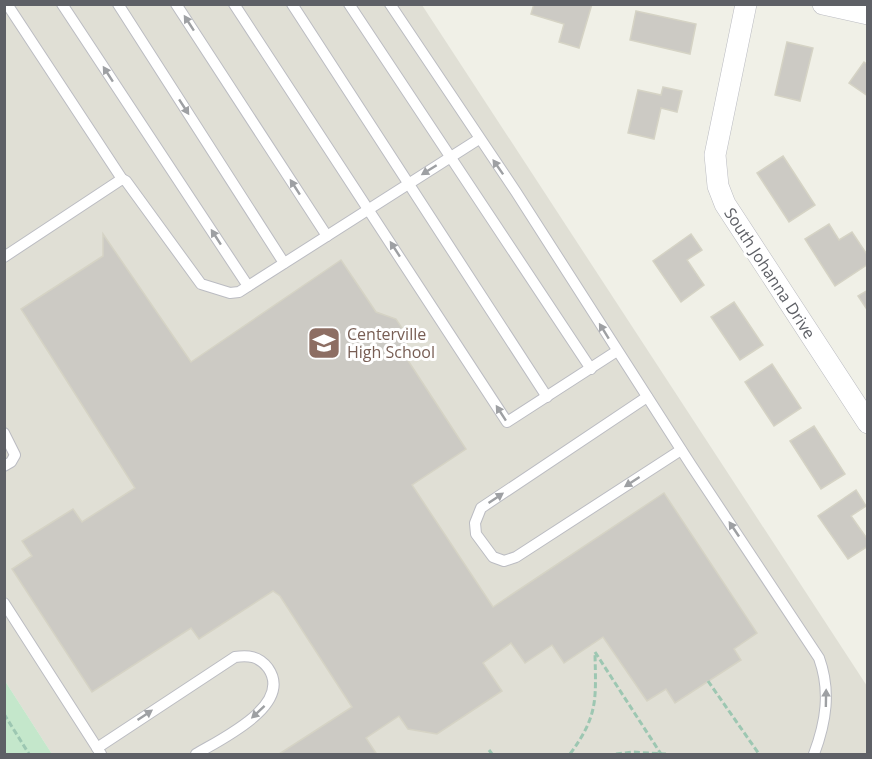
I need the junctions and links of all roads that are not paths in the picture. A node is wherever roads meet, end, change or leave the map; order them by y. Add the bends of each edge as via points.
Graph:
1 (8, 4) edge
2 (62, 4) edge
3 (118, 4) edge
4 (176, 4) edge
5 (234, 4) edge
6 (292, 4) edge
7 (349, 4) edge
8 (390, 4) edge
9 (746, 4) edge
10 (823, 4) edge
11 (867, 14) edge
12 (478, 139) junction
13 (450, 158) junction
14 (122, 179) junction
15 (408, 184) junction
16 (369, 209) junction
17 (327, 236) junction
18 (4, 257) edge
19 (284, 263) junction
20 (248, 286) junction
21 (617, 351) junction
22 (591, 369) junction
23 (547, 397) junction
24 (647, 398) junction
25 (867, 423) edge
26 (4, 433) edge
27 (681, 450) junction
28 (4, 466) edge
29 (4, 603) edge
30 (99, 751) edge
31 (196, 754) edge
32 (814, 754) edge

1 - 14 lane
20 -> 2 lane
3 -> 19 lane
17 -> 4 lane
5 - 16 lane
6 - 15 lane
7 - 13 lane
8 - 12 lane
9 - 25 street, South Johanna Drive via 715,155 718,186 725,204
10 - 11 street
12 - 13 lane
21 -> 12 lane
13 -> 15 lane
13 - 22 lane
14 - 18 lane
14 - 20 lane via 201,284 230,293
15 - 16 lane
15 - 23 lane
16 - 17 lane
23 -> 16 lane via 507,422
17 - 19 lane
19 - 20 lane
21 - 22 lane
21 - 24 lane
22 - 23 lane
24 - 27 lane
27 -> 24 lane via 516,557 504,561 493,557 476,534 474,523 480,508
26 - 28 lane via 15,455
32 -> 27 lane via 826,712 824,673 819,658
29 - 30 lane
30 -> 31 lane via 235,657 248,655 260,659 269,669 274,685 271,698 261,712

